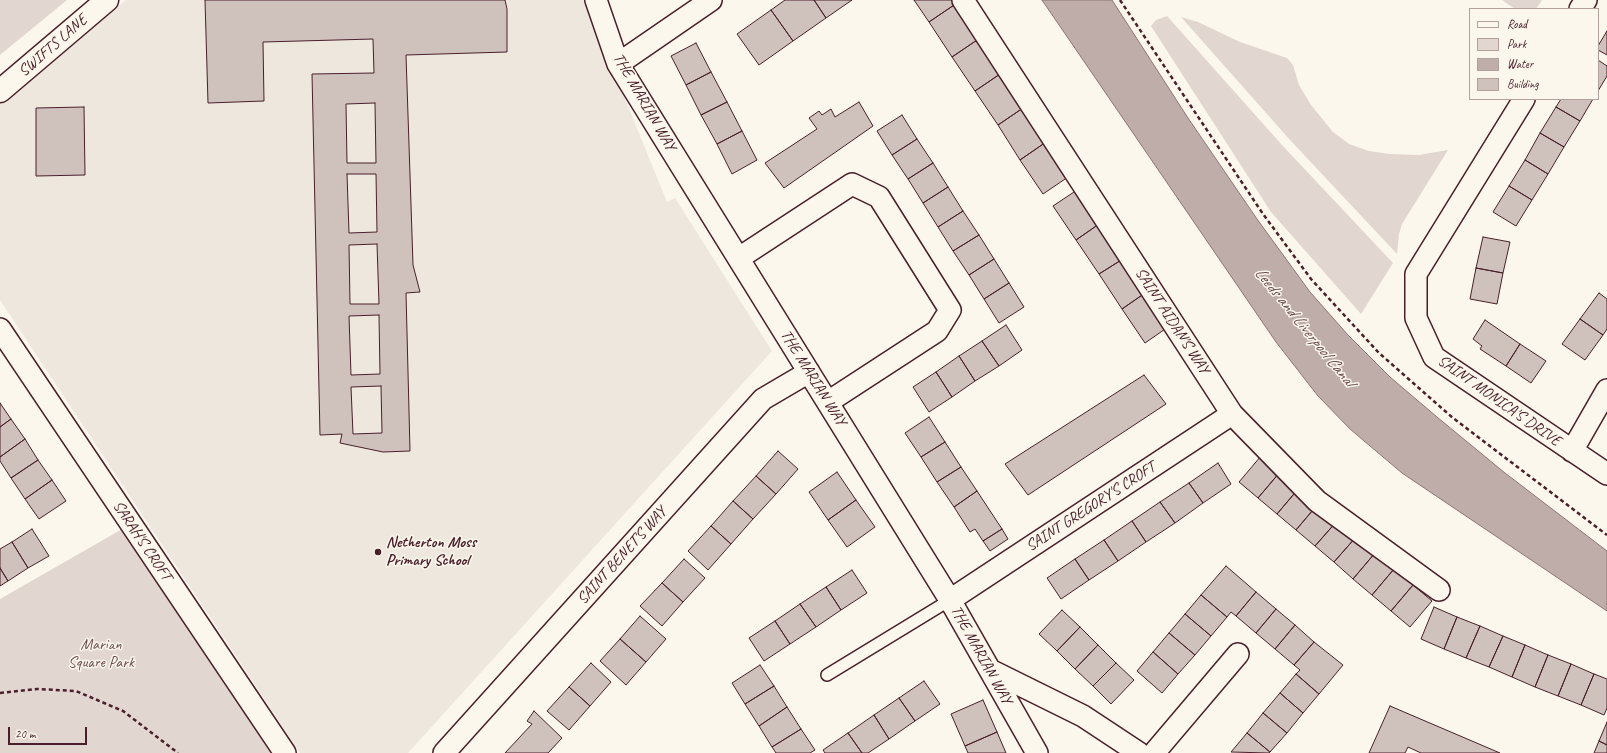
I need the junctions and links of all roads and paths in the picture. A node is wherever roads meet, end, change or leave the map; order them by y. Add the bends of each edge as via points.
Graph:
1 (107, 0) edge
2 (596, 0) edge
3 (711, 0) edge
4 (963, 0) edge
5 (1120, 0) edge
6 (618, 64) junction
7 (0, 91) edge
8 (1523, 100) edge
9 (739, 258) junction
10 (0, 329) edge
11 (809, 372) junction
12 (1607, 390) edge
13 (828, 402) junction
14 (1232, 414) junction
15 (1572, 451) junction
16 (1607, 474) edge
17 (1607, 535) edge
18 (1439, 590) dead end
19 (950, 600) junction
20 (1238, 654) dead end
21 (990, 670) junction
22 (827, 675) dead end
23 (0, 693) edge
24 (178, 753) edge
25 (285, 753) edge
26 (444, 753) edge
27 (1037, 753) edge
28 (1139, 753) edge
29 (1154, 753) edge

1 - 7 street, SWIFTS LANE
2 - 6 street, THE MARIAN WAY
3 - 6 street
4 - 14 street, SAINT AIDAN'S WAY
5 - 17 path via 1263,214 1311,279 1379,352 1453,418
6 - 9 street, THE MARIAN WAY
8 - 15 street, SAINT MONICA'S DRIVE via 1416,274 1416,318 1434,357
9 - 11 street, THE MARIAN WAY
9 - 13 street via 852,184 879,197 950,310 936,331
10 - 25 street, SARAH'S CROFT
11 - 13 street, THE MARIAN WAY
11 - 26 street, SAINT BENET'S WAY via 763,398
12 - 15 street
13 - 19 street, THE MARIAN WAY
14 - 18 street, SAINT AIDAN'S WAY via 1317,501
14 - 19 street, SAINT GREGORY'S CROFT
15 - 16 street, SAINT MONICA'S DRIVE
19 - 21 street, THE MARIAN WAY
19 - 22 lane
20 - 29 street
21 - 27 street, THE MARIAN WAY
21 - 28 street via 1083,716
23 - 24 path via 37,688 76,691 123,711

